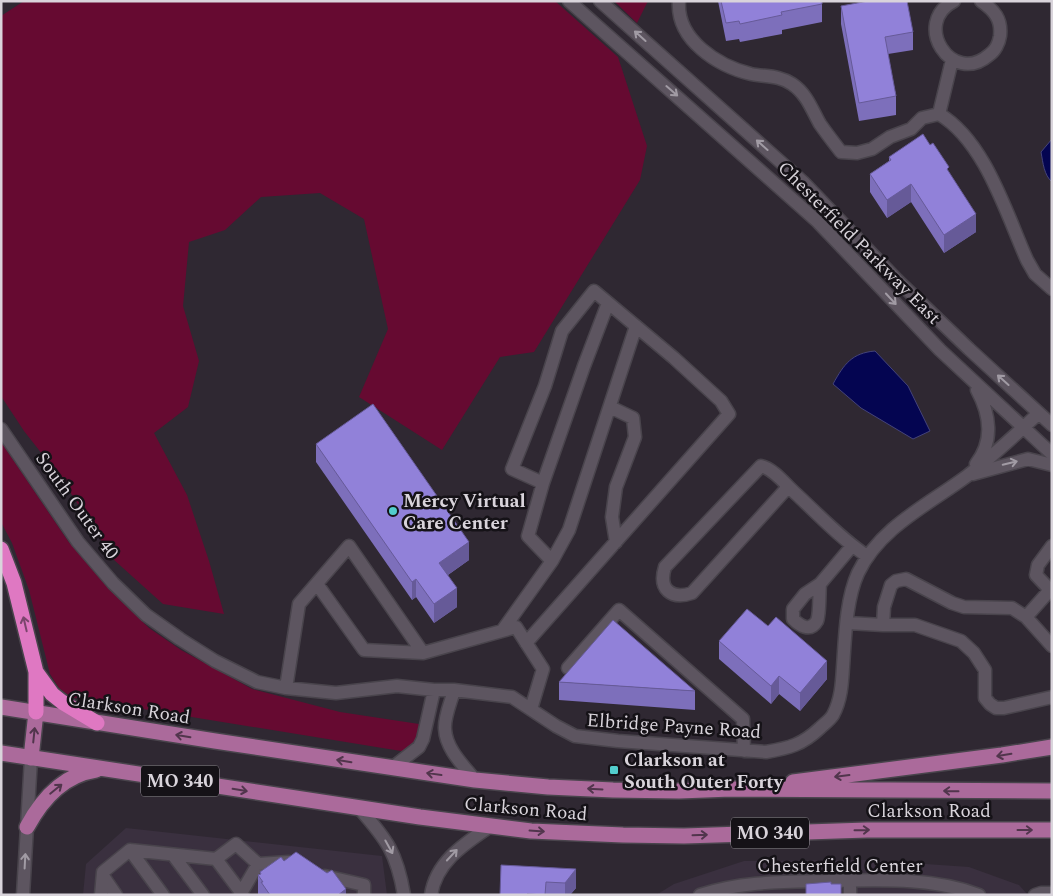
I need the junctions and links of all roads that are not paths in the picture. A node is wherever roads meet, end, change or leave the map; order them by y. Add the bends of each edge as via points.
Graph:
1 (569, 1) edge
2 (600, 1) edge
3 (679, 1) edge
4 (954, 1) edge
5 (981, 1) edge
6 (952, 60) junction
7 (939, 114) junction
8 (1052, 289) edge
9 (608, 303) junction
10 (636, 326) junction
11 (971, 379) junction
12 (610, 407) junction
13 (1039, 413) junction
14 (1052, 425) edge
15 (1, 428) edge
16 (1023, 428) junction
17 (1052, 454) edge
18 (1052, 465) edge
19 (968, 475) junction
20 (543, 483) junction
21 (788, 487) junction
22 (616, 542) junction
23 (852, 546) junction
24 (1052, 546) edge
25 (1, 549) edge
26 (867, 556) junction
27 (552, 561) junction
28 (316, 584) junction
29 (820, 584) dead end
30 (1051, 591) edge
31 (1026, 617) junction
32 (848, 623) junction
33 (883, 625) junction
34 (502, 631) junction
35 (526, 642) junction
36 (1052, 646) edge
37 (423, 653) junction
38 (568, 668) edge
39 (36, 672) junction
40 (286, 688) junction
41 (434, 690) junction
42 (454, 690) junction
43 (1052, 697) edge
44 (1, 706) edge
45 (531, 709) junction
46 (36, 712) junction
47 (97, 723) junction
48 (1052, 747) edge
49 (744, 751) junction
50 (1, 753) edge
51 (31, 758) junction
52 (392, 768) junction
53 (104, 769) junction
54 (475, 780) junction
55 (732, 789) junction
56 (1052, 791) edge
57 (360, 809) junction
58 (27, 827) junction
59 (489, 827) junction
60 (1052, 830) edge
61 (130, 850) junction
62 (173, 855) junction
63 (216, 859) junction
64 (299, 862) edge
65 (258, 864) junction
66 (311, 870) edge
67 (103, 876) junction
68 (850, 881) junction
69 (884, 882) junction
70 (1052, 893) edge
71 (242, 894) edge
72 (23, 895) edge
73 (101, 895) edge
74 (116, 895) edge
75 (163, 895) edge
76 (203, 895) edge
77 (364, 895) edge
78 (404, 895) edge
79 (430, 895) edge
80 (700, 895) edge
81 (850, 895) edge
82 (884, 895) edge
83 (979, 895) edge
84 (1035, 895) edge

1 -> 11 street, Chesterfield Parkway East via 818,222
13 -> 2 street, Chesterfield Parkway East via 897,280 803,182
3 - 7 street via 678,12 684,31 706,53 727,67 792,83 808,100 819,122 841,152 857,153 872,149 910,129 922,118
4 - 6 street via 943,10 936,26 939,46
5 - 6 street via 992,9 998,19 1000,40 985,59 974,63
6 - 7 street
7 - 8 street via 957,127 989,171 1027,260 1035,274
9 - 10 street
9 - 20 street
9 - 20 street via 594,291 562,330 545,386 512,470
10 - 12 street
10 - 22 street via 721,400 730,414
11 - 16 street, Chesterfield Parkway East
11 - 19 street via 984,402 989,428 981,458
12 - 22 street via 633,418 635,436 616,487 612,517
12 - 27 street via 569,530
13 - 14 street, Chesterfield Parkway East
13 - 16 street, Elbridge Payne Road
15 - 40 street, South Outer 40 via 78,542 146,615 215,661 258,682
16 - 17 street, Chesterfield Parkway East
16 - 19 street, Elbridge Payne Road
19 -> 18 street via 1028,459
19 - 26 street, Elbridge Payne Road via 916,510
20 - 27 street via 528,536
21 - 21 street via 767,468 761,466 757,469 665,567 662,578 665,588 672,594 684,596 692,593
21 - 23 street
22 - 35 street
23 - 26 street
23 - 29 street
24 - 30 street via 1038,565 1036,575
39 -> 25 highway via 16,591
26 - 32 street, Elbridge Payne Road via 850,596
27 - 34 street
28 - 37 street via 364,650
28 - 37 street via 349,546
28 - 40 street via 299,604
30 - 31 street
31 - 33 street via 1012,608 964,607 901,579 891,585 884,607
31 - 36 street
32 - 33 street
32 - 49 street, Elbridge Payne Road via 841,693 832,717 813,735 788,749
33 - 43 street via 915,624 961,641 985,670 985,698 996,708
34 - 35 street via 516,627
34 - 37 street
35 - 45 street via 543,669
38 - 49 street via 619,610 743,719
39 - 46 highway
39 - 47 highway via 52,694
40 - 41 street, South Outer 40 via 336,693 397,686
41 - 42 street, South Outer 40
41 - 52 street via 419,747
42 - 45 street, Elbridge Payne Road via 512,697
42 - 54 street via 445,727 447,741
44 - 46 main road, MO 340
45 - 49 street, Elbridge Payne Road via 575,736
46 - 47 main road, Clarkson Road / MO 340
51 -> 46 main road
52 -> 47 main road, Clarkson Road / MO 340
48 -> 55 main road
50 - 51 main road, Clarkson Road / MO 340
51 - 53 main road, Clarkson Road / MO 340
51 - 58 street
54 -> 52 main road, Clarkson Road / MO 340
53 -> 57 main road, Clarkson Road / MO 340
58 -> 53 main road via 56,788 86,772
55 -> 54 main road, Clarkson Road / MO 340 via 613,790
56 -> 55 main road, Clarkson Road / MO 340
57 - 59 main road, Clarkson Road / MO 340
57 -> 78 street via 392,850 400,870
72 -> 58 street
59 -> 60 main road, Clarkson Road / MO 340 via 573,834 684,836 867,830
79 -> 59 street via 438,873 450,857
61 - 62 street
61 - 67 street via 103,872
61 - 75 street
62 - 63 street
62 - 76 street
63 - 65 street via 236,844
63 - 71 street
64 - 65 street
65 - 71 street
66 - 77 street via 364,885
67 - 73 street
67 - 74 street
68 - 69 street, Chesterfield Center
68 - 80 street, Chesterfield Center via 754,883
68 - 81 street
69 - 82 street
69 - 83 street, Chesterfield Center via 952,886
70 - 84 street

